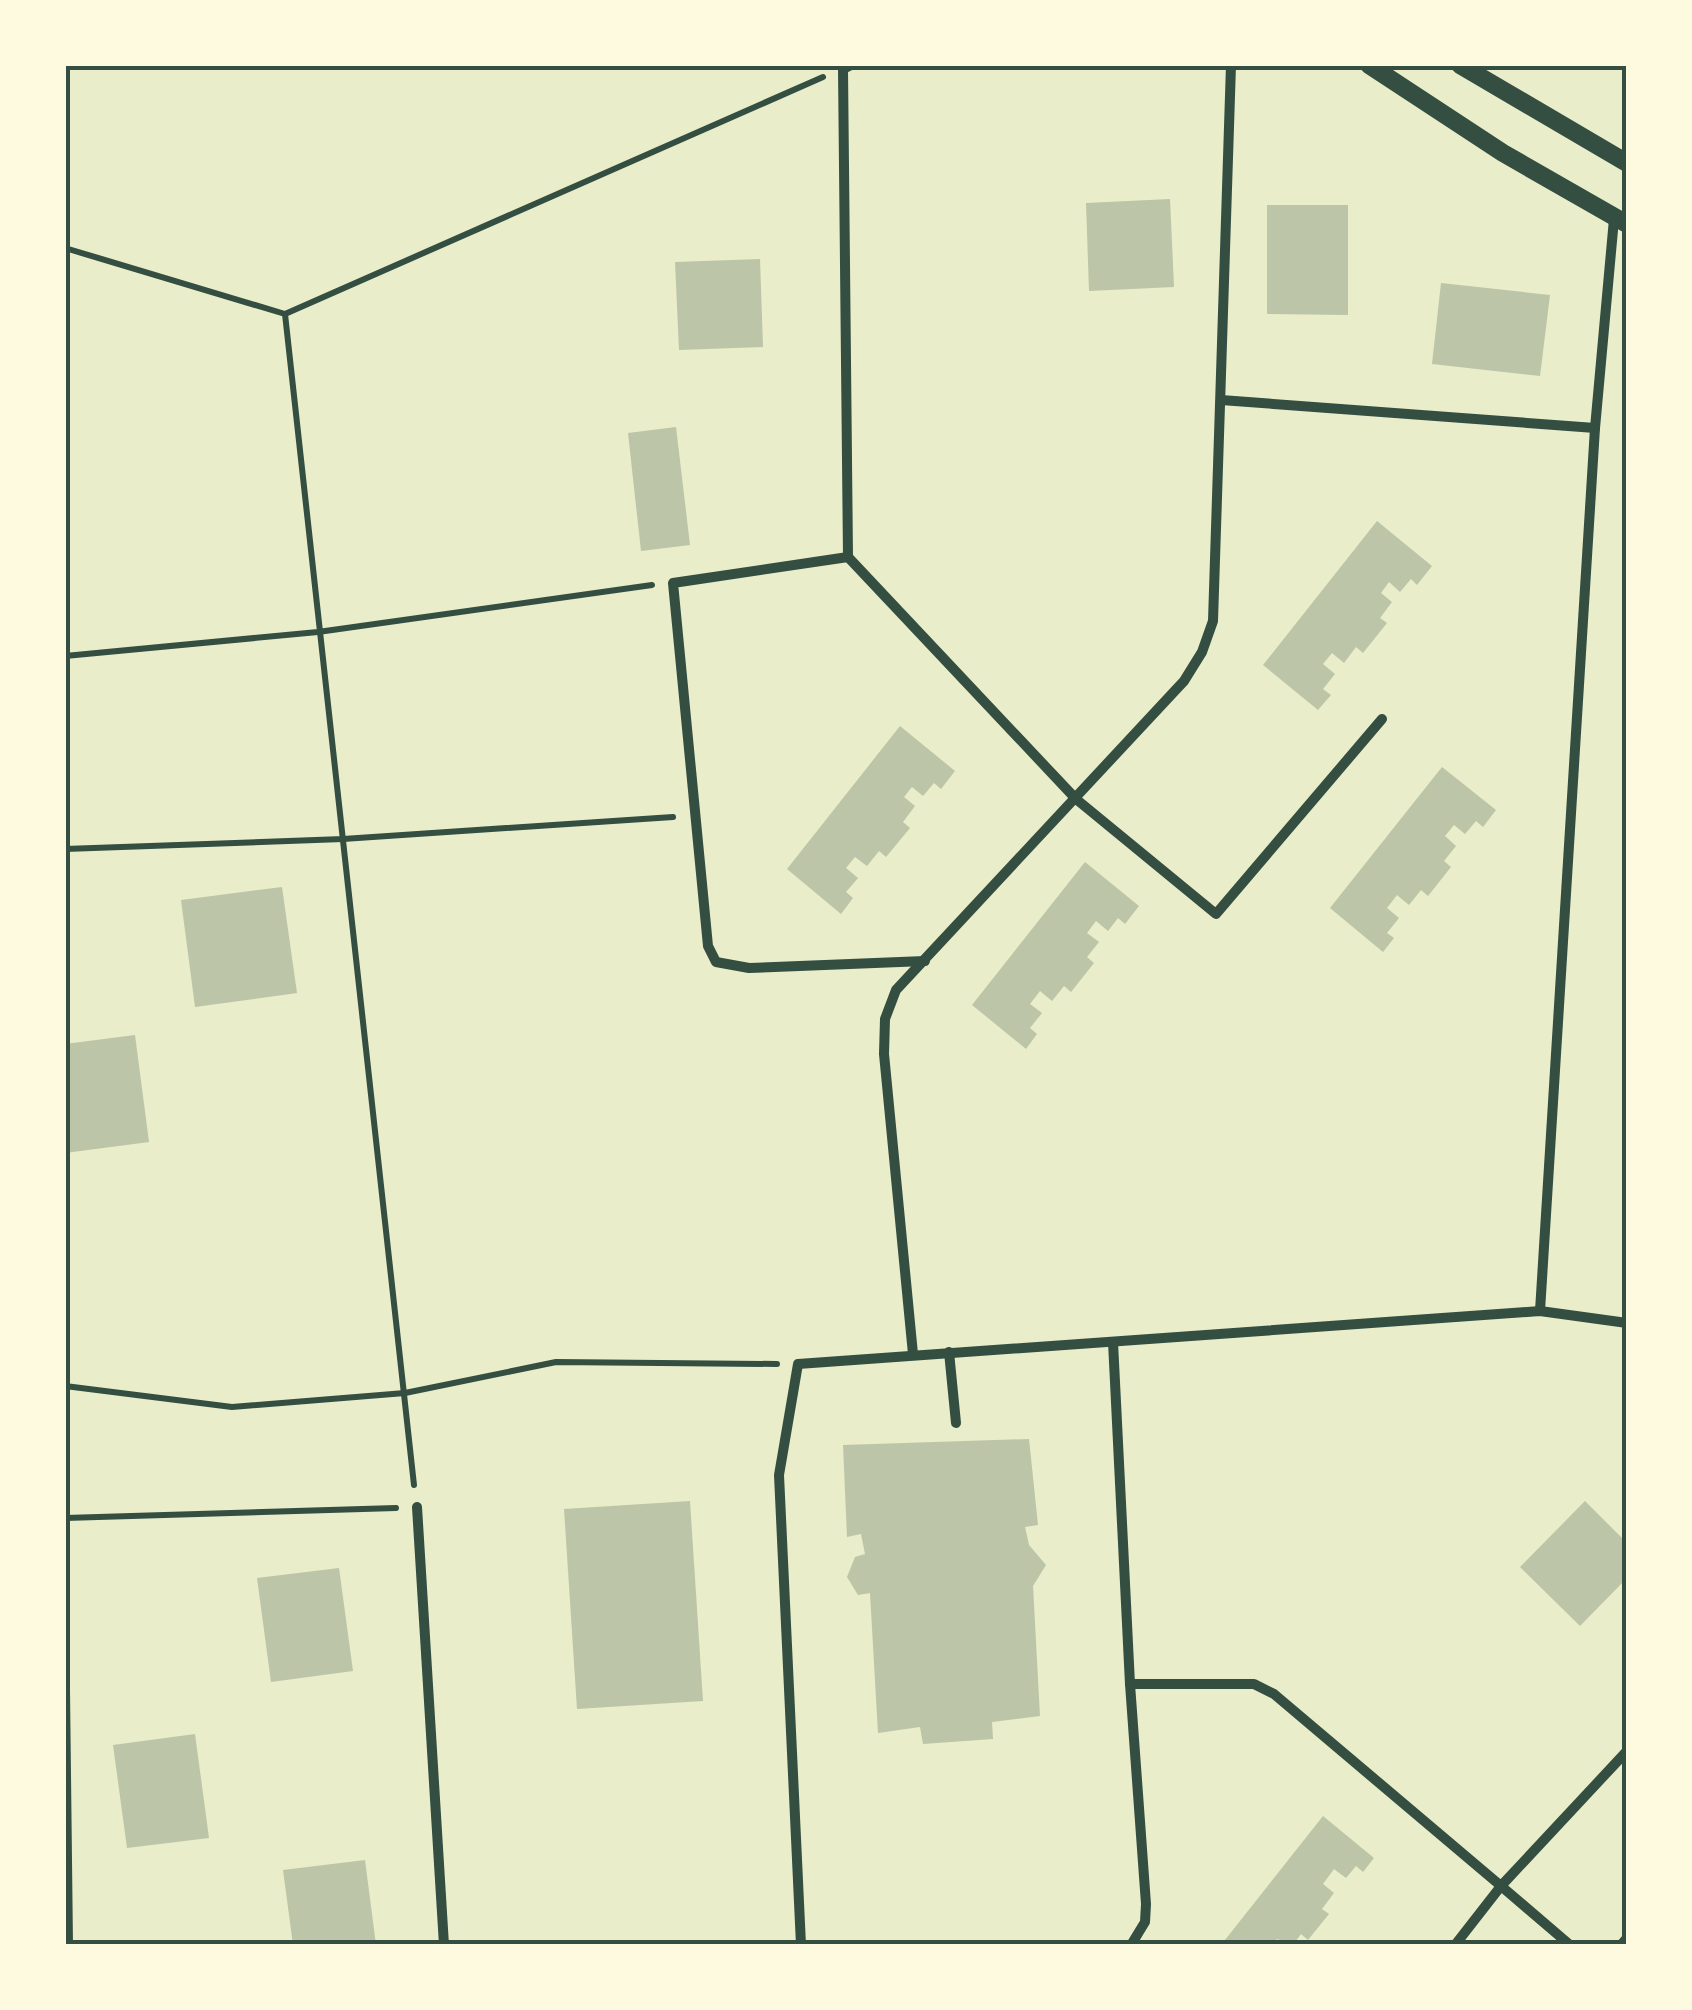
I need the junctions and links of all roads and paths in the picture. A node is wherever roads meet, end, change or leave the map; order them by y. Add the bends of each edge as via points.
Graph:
1 (1231, 65) edge
2 (1369, 65) edge
3 (1460, 65) edge
4 (847, 67) edge
5 (1627, 163) edge
6 (1621, 222) edge
7 (65, 248) edge
8 (284, 314) junction
9 (1221, 400) junction
10 (1594, 428) junction
11 (848, 557) junction
12 (673, 582) junction
13 (318, 632) junction
14 (65, 656) edge
15 (1382, 719) dead end
16 (1076, 798) junction
17 (694, 816) junction
18 (343, 839) junction
19 (65, 849) edge
20 (924, 961) junction
21 (1540, 1311) junction
22 (1627, 1323) edge
23 (1113, 1342) junction
24 (949, 1352) junction
25 (913, 1354) junction
26 (798, 1364) junction
27 (65, 1386) edge
28 (405, 1393) junction
29 (956, 1423) dead end
30 (417, 1508) junction
31 (65, 1520) edge
32 (1130, 1684) junction
33 (1627, 1751) edge
34 (1501, 1886) junction
35 (1627, 1938) edge
36 (70, 1945) edge
37 (444, 1945) edge
38 (801, 1945) edge
39 (1131, 1945) edge
40 (1455, 1945) edge
41 (1570, 1945) edge
42 (1621, 1945) edge

1 - 9 street
2 - 6 street
3 - 5 street
4 - 8 path
4 - 11 street
6 - 10 street
7 - 8 path
8 - 13 path
9 - 10 street
9 - 16 street via 1214,621 1184,680
10 - 21 street
11 - 12 street
11 - 16 street
12 - 13 path
12 - 17 street
13 - 14 path
13 - 18 path
15 - 16 street via 1216,914
16 - 20 street
17 - 18 path
17 - 20 street via 704,922 716,962 749,968
18 - 19 path
18 - 28 path
20 - 25 street via 896,990 884,1054
21 - 22 street
21 - 23 street
23 - 24 street
23 - 32 street
24 - 25 street
24 - 29 street
25 - 26 street
26 - 28 path via 556,1362
26 - 38 street via 778,1476
27 - 28 path via 232,1407
28 - 30 path
30 - 31 path
30 - 37 street
31 - 36 path
32 - 34 street via 1254,1684 1274,1694
32 - 39 street via 1146,1904 1145,1922
33 - 34 street
34 - 40 street
34 - 41 street
35 - 42 street

